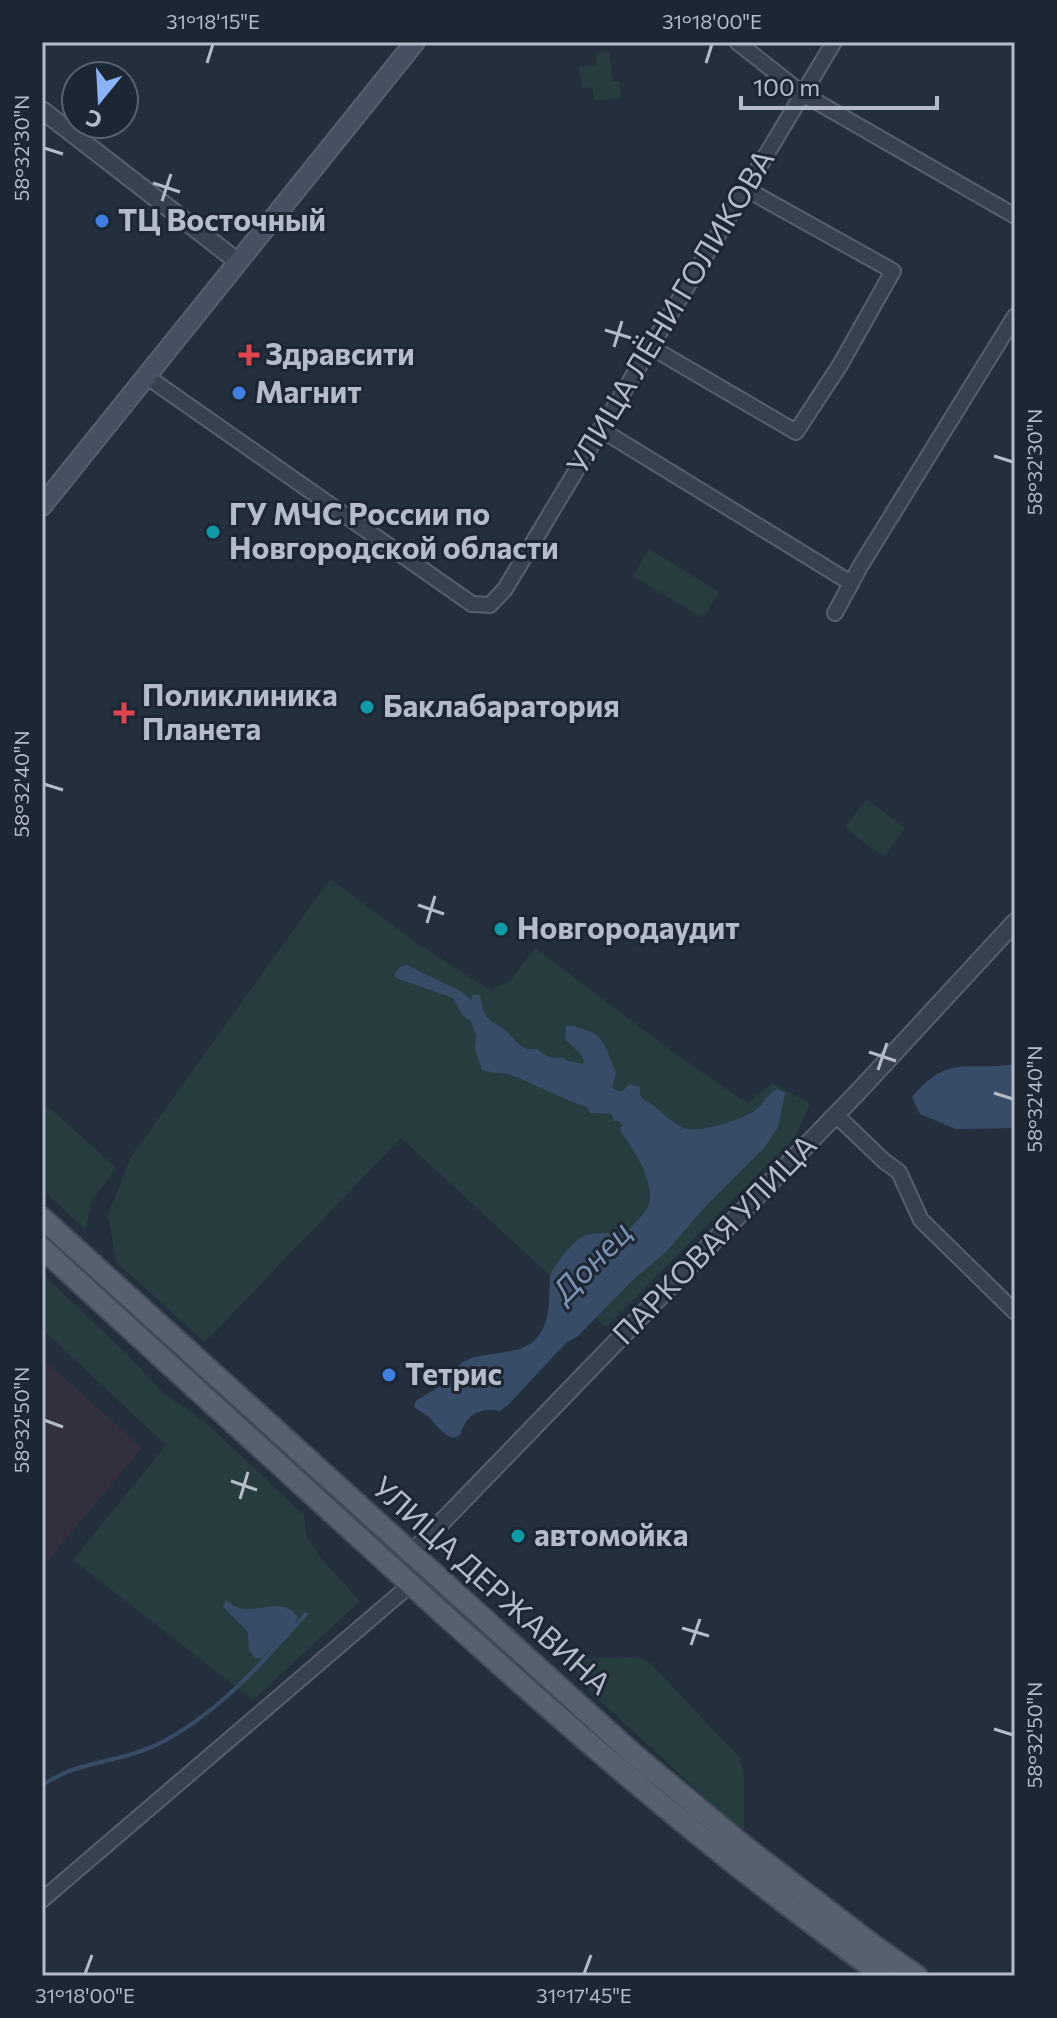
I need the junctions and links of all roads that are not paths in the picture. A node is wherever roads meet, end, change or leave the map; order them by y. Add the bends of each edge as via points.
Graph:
1 (415, 42) edge
2 (737, 42) edge
3 (834, 42) edge
4 (803, 94) junction
5 (42, 110) edge
6 (746, 189) junction
7 (1015, 216) edge
8 (237, 261) junction
9 (1015, 316) edge
10 (649, 346) junction
11 (146, 376) junction
12 (600, 429) junction
13 (42, 506) edge
14 (851, 583) junction
15 (835, 613) dead end
16 (1015, 922) edge
17 (836, 1115) junction
18 (42, 1218) edge
19 (42, 1248) edge
20 (1015, 1312) edge
21 (411, 1554) junction
22 (410, 1585) junction
23 (542, 1672) junction
24 (527, 1690) junction
25 (42, 1900) edge
26 (884, 1976) edge
27 (917, 1976) edge

1 - 8 main road
2 - 4 street
3 - 4 street, УЛИЦА ЛЁНИ ГОЛИКОВА
4 - 6 street, УЛИЦА ЛЁНИ ГОЛИКОВА
4 - 7 street
5 - 8 street
6 - 10 street, УЛИЦА ЛЁНИ ГОЛИКОВА
6 - 10 street via 893,271 840,365 796,432
8 - 11 main road
9 - 14 street
10 - 12 street, УЛИЦА ЛЁНИ ГОЛИКОВА
11 - 12 street, УЛИЦА ЛЁНИ ГОЛИКОВА via 472,604 490,605 500,597
11 - 13 main road
12 - 14 street
14 - 15 street
16 - 17 street, ПАРКОВАЯ УЛИЦА
17 - 20 street via 899,1172 921,1220
17 - 21 street, ПАРКОВАЯ УЛИЦА
18 - 21 main road, УЛИЦА ДЕРЖАВИНА
19 - 22 main road, УЛИЦА ДЕРЖАВИНА
21 - 23 main road, УЛИЦА ДЕРЖАВИНА
22 - 24 main road, УЛИЦА ДЕРЖАВИНА
22 - 25 street
23 - 24 street
23 - 27 main road, УЛИЦА ДЕРЖАВИНА via 722,1829
24 - 26 main road, УЛИЦА ДЕРЖАВИНА via 729,1859

